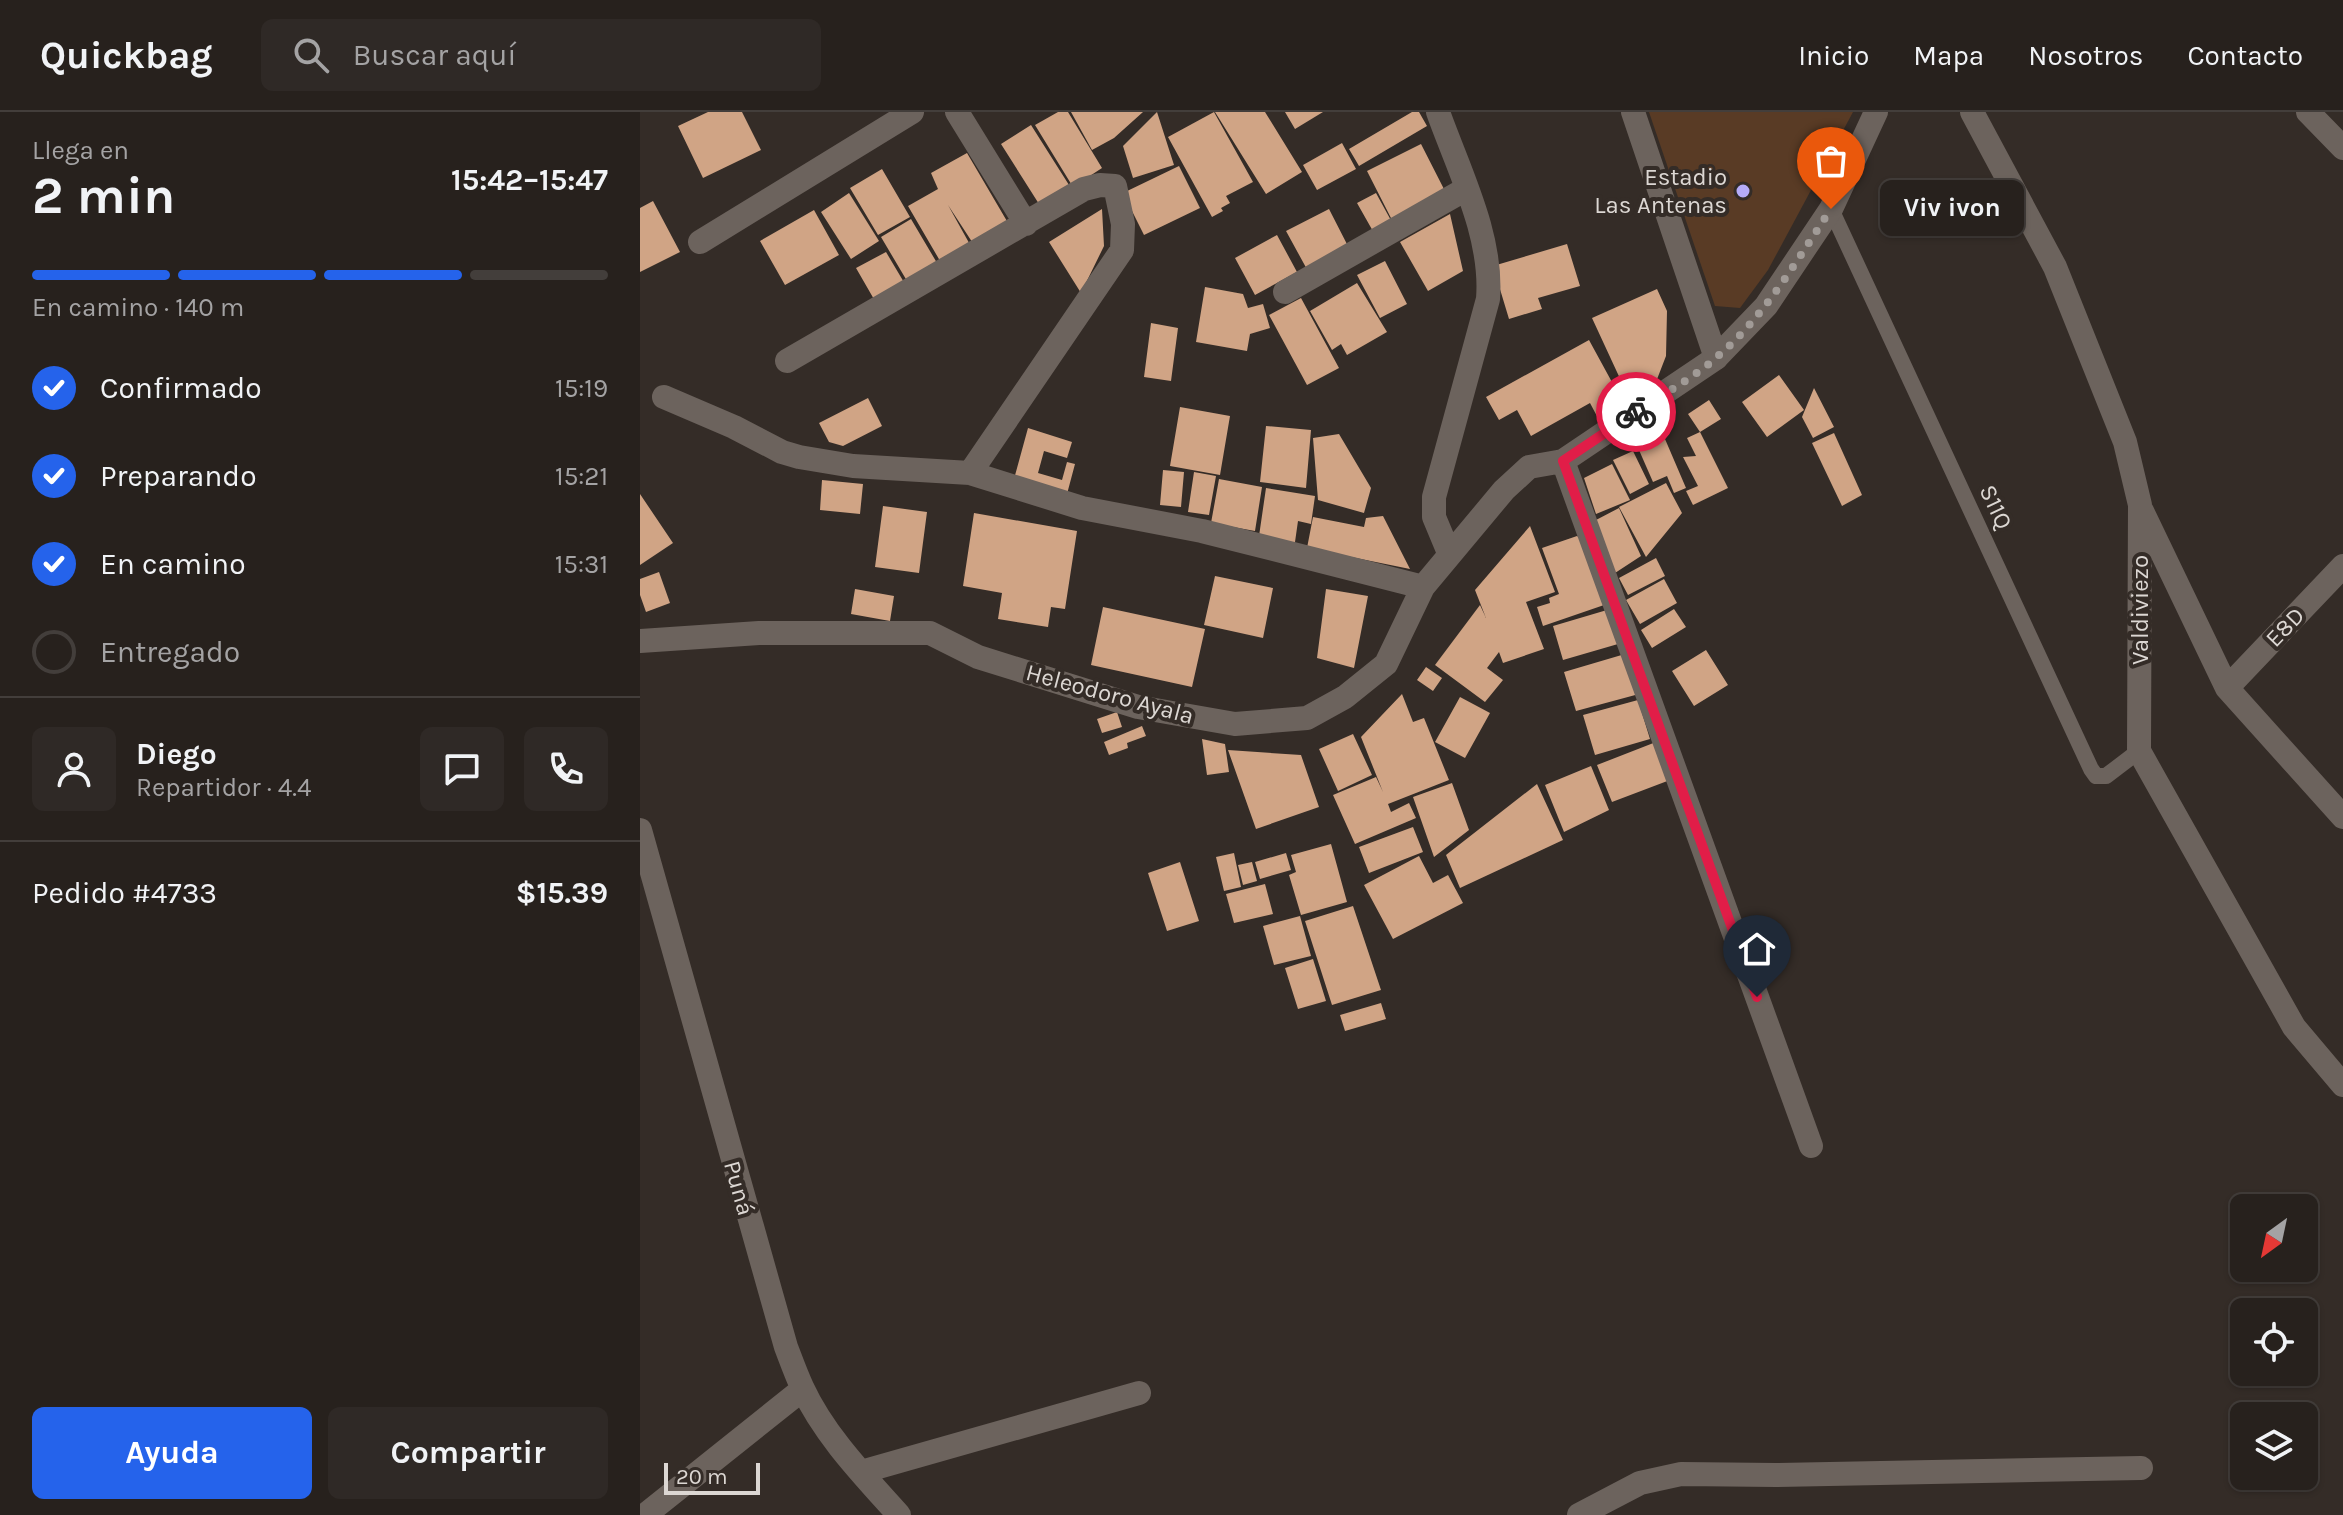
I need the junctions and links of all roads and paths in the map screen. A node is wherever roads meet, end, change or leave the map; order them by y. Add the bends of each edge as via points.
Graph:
1 (912, 112) edge
2 (957, 112) edge
3 (1438, 112) edge
4 (1633, 112) edge
5 (1876, 112) edge
6 (1972, 112) edge
7 (2308, 112) edge
8 (2343, 148) edge
9 (1466, 189) junction
10 (1831, 209) junction
11 (1026, 224) junction
12 (700, 242) dead end
13 (1285, 292) dead end
14 (1716, 358) junction
15 (787, 361) dead end
16 (664, 397) dead end
17 (1563, 461) junction
18 (970, 473) junction
19 (2140, 505) junction
20 (1449, 553) junction
21 (2343, 566) edge
22 (1423, 587) junction
23 (640, 641) edge
24 (2227, 688) junction
25 (2139, 751) junction
26 (2343, 817) edge
27 (640, 830) edge
28 (650, 914) edge
29 (2343, 1085) edge
30 (1811, 1146) dead end
31 (803, 1389) junction
32 (1139, 1393) dead end
33 (2141, 1468) dead end
34 (861, 1472) junction
35 (645, 1515) edge
36 (899, 1515) edge
37 (1579, 1515) edge

1 - 12 street
2 - 11 street
3 - 9 street
4 - 14 street
5 - 10 street, Heleodoro Ayala
6 - 19 street, Valdiviezo via 2055,267 2125,442
7 - 8 street
9 - 13 street
9 - 20 street via 1479,221 1489,283 1434,497 1434,517
10 - 14 street, Heleodoro Ayala via 1766,306
10 - 25 lane, S11Q via 2091,769 2096,776 2106,776
11 - 15 street
11 - 18 street via 1084,189 1115,186 1122,250
14 - 17 street, Heleodoro Ayala
16 - 18 street via 799,457
17 - 20 street, Heleodoro Ayala via 1529,467
17 - 30 street
18 - 22 street via 1082,508 1202,531
19 - 24 street
19 - 25 street, Valdiviezo
20 - 22 street, Heleodoro Ayala
21 - 24 street, E8D
22 - 23 street, Heleodoro Ayala via 1386,664 1345,697 1307,718 1235,724 1138,707 1027,674 930,633 759,633
24 - 26 street
25 - 29 street, Valdiviezo via 2294,1027
27 - 28 street, Puná
28 - 31 street, Puná
31 - 34 street, Puná
31 - 35 street
32 - 34 street
33 - 37 street via 1681,1474 1640,1483
34 - 36 street, Puná

